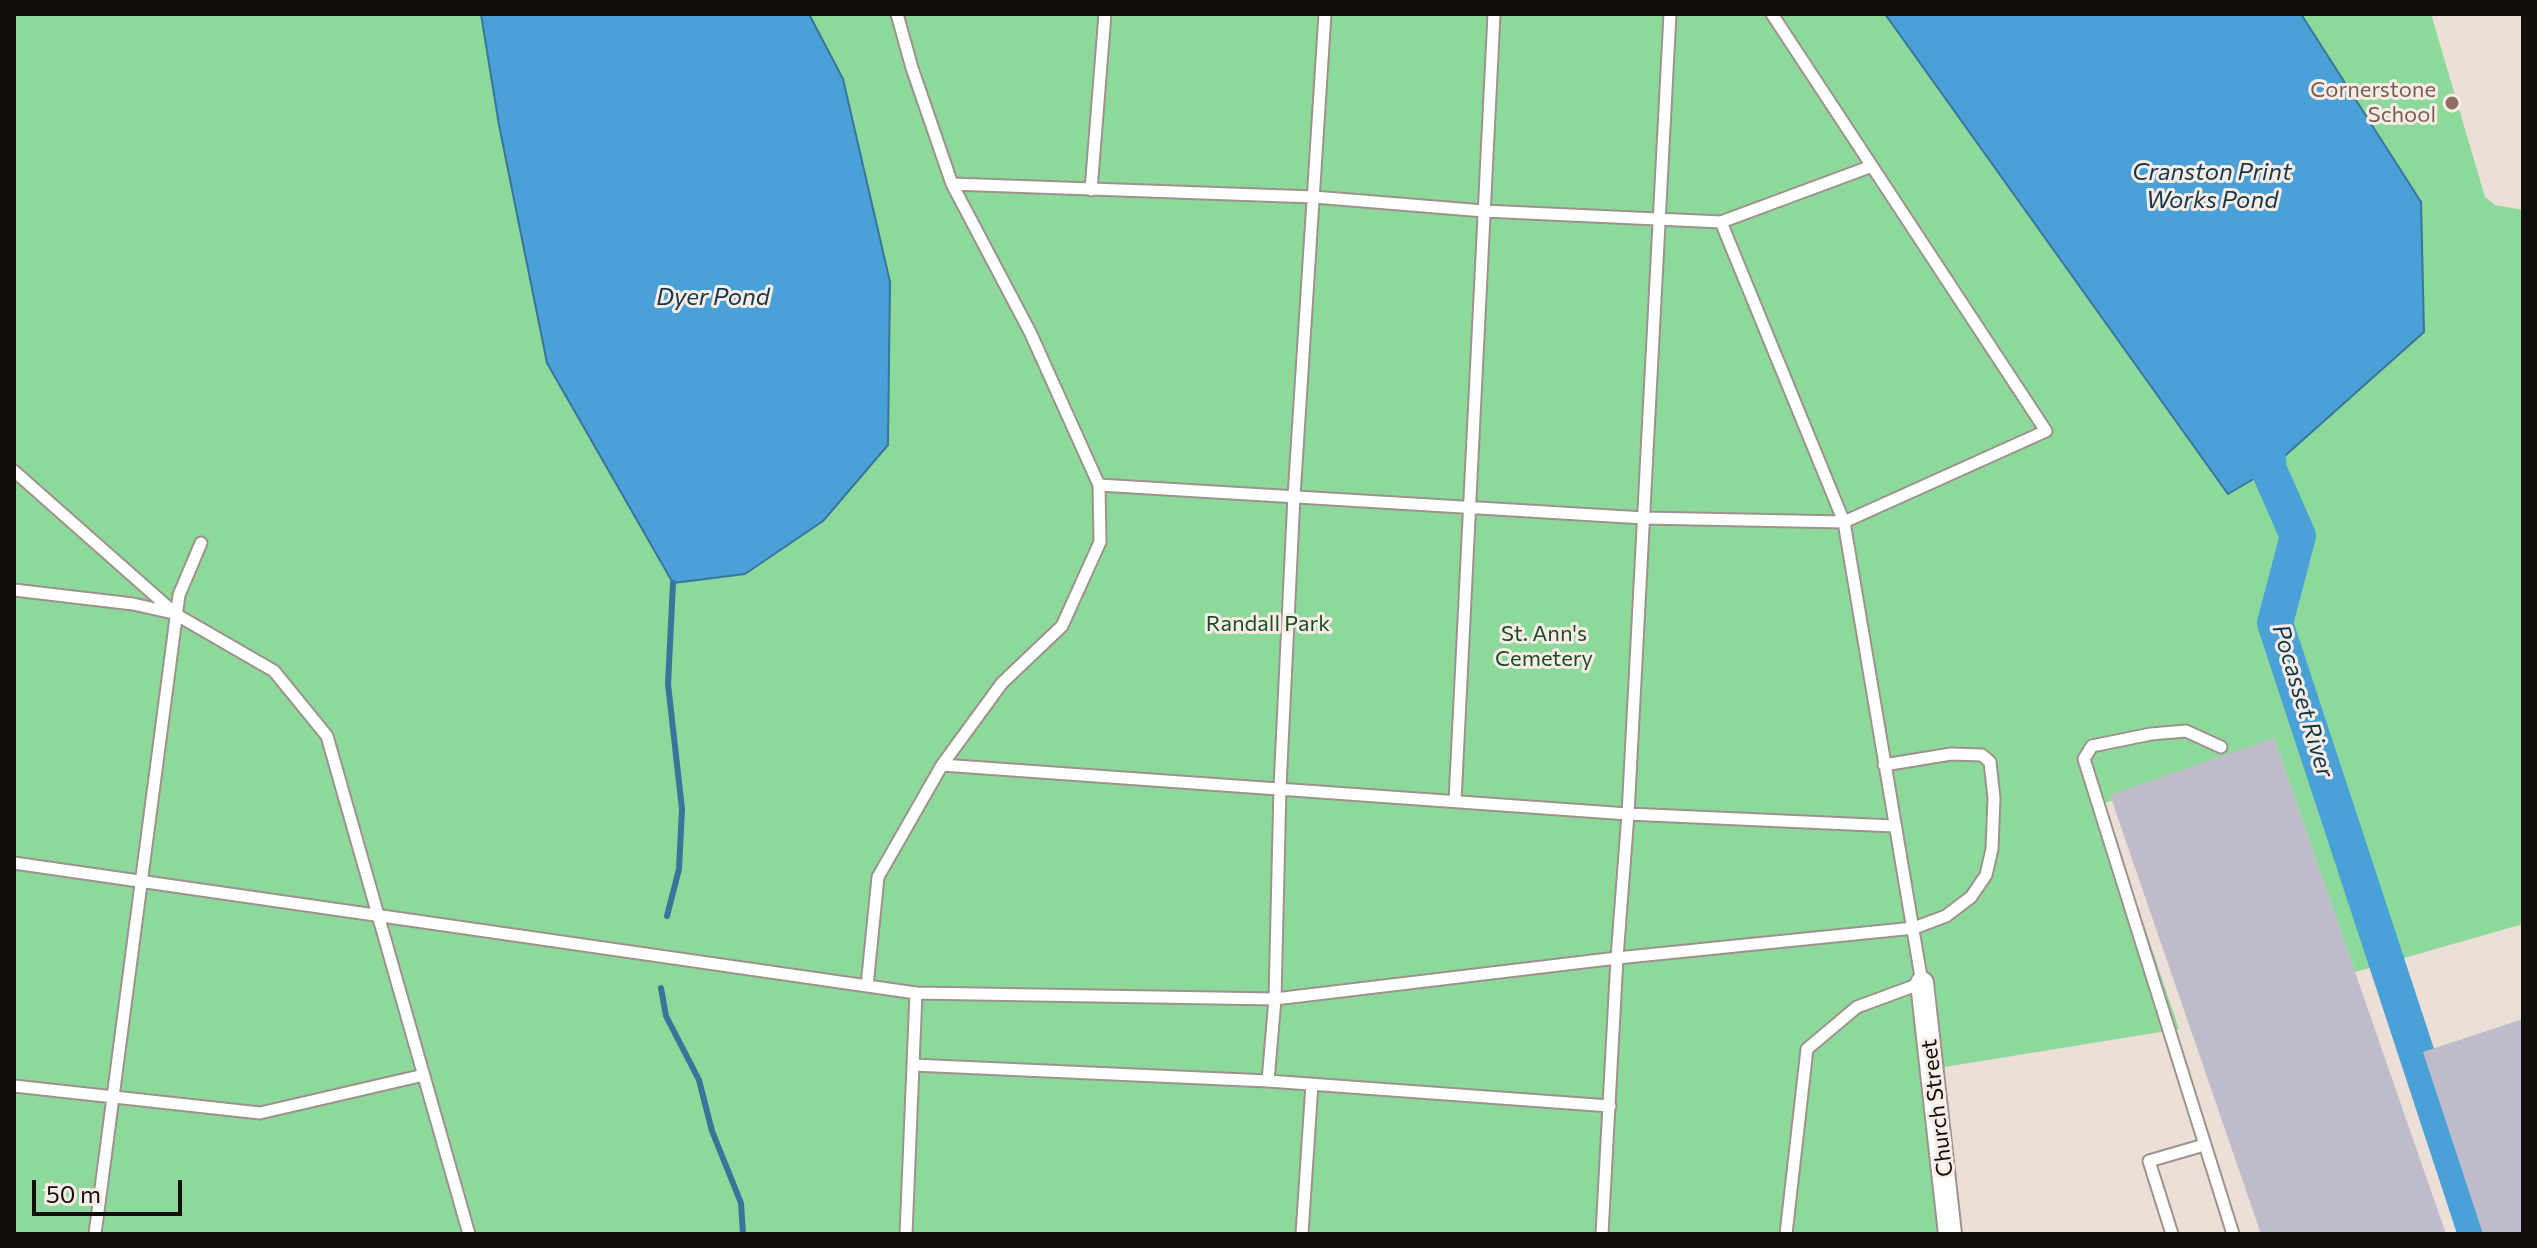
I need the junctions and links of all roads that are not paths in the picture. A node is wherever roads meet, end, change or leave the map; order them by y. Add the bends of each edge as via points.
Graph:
1 (897, 14) edge
2 (1105, 14) edge
3 (1325, 14) edge
4 (1494, 14) edge
5 (1670, 14) edge
6 (1772, 14) edge
7 (1872, 166) junction
8 (952, 184) junction
9 (1091, 190) junction
10 (1314, 197) junction
11 (1484, 211) junction
12 (1660, 221) junction
13 (1721, 222) junction
14 (14, 471) edge
15 (1099, 485) junction
16 (1294, 496) junction
17 (1469, 507) junction
18 (1644, 518) junction
19 (1844, 522) junction
20 (201, 543) dead end
21 (14, 590) edge
22 (177, 615) junction
23 (2221, 747) dead end
24 (942, 765) junction
25 (1884, 765) junction
26 (1280, 787) junction
27 (1455, 801) junction
28 (1628, 814) junction
29 (1894, 826) junction
30 (14, 863) edge
31 (142, 882) junction
32 (379, 916) junction
33 (1914, 928) junction
34 (1617, 958) junction
35 (1922, 983) junction
36 (867, 986) junction
37 (916, 993) junction
38 (1275, 999) junction
39 (913, 1065) junction
40 (424, 1075) junction
41 (1268, 1081) junction
42 (1312, 1084) junction
43 (14, 1086) edge
44 (113, 1097) junction
45 (1610, 1106) junction
46 (2204, 1145) junction
47 (95, 1234) edge
48 (469, 1234) edge
49 (906, 1234) edge
50 (1302, 1234) edge
51 (1602, 1234) edge
52 (1786, 1234) edge
53 (1950, 1234) edge
54 (2172, 1234) edge
55 (2233, 1234) edge

1 - 8 lane
2 - 9 lane
3 - 10 lane
4 - 11 lane
5 - 12 lane
6 - 7 lane
7 - 13 lane
7 - 19 lane via 2046,431
8 - 9 lane
8 - 15 lane via 1030,332
9 - 10 lane
10 - 11 lane
10 - 16 lane
11 - 12 lane
11 - 17 lane
12 - 13 lane
12 - 18 lane
13 - 19 lane
14 - 22 lane
15 - 16 lane
15 - 24 lane via 1100,542 1062,626 1002,683
16 - 17 lane
16 - 26 lane
17 - 18 lane
17 - 27 lane
18 - 19 lane
18 - 28 lane
19 - 25 lane
20 - 22 lane via 179,595
21 - 22 lane via 133,604
22 - 31 lane
22 - 32 lane via 274,671 327,736
23 - 46 lane via 2186,731 2151,734 2092,746 2084,759
24 - 26 lane
24 - 36 lane via 878,877
25 - 29 lane
25 - 33 lane via 1951,754 1982,755 1990,762 1994,798 1986,875 1971,897 1946,916
26 - 27 lane
26 - 38 lane
27 - 28 lane
28 - 29 lane
28 - 34 lane
29 - 33 lane
30 - 31 lane
31 - 32 lane
31 - 44 lane
32 - 36 lane
32 - 40 lane
33 - 34 lane
33 - 35 lane
34 - 38 lane
34 - 45 lane
35 - 52 lane via 1857,1007 1807,1049
35 - 53 street, Church Street
36 - 37 lane
37 - 38 lane
37 - 39 lane
38 - 41 lane
39 - 41 lane
39 - 49 lane
40 - 44 lane via 260,1113
40 - 48 lane
41 - 42 lane
42 - 45 lane
42 - 50 lane
43 - 44 lane
44 - 47 lane
45 - 51 lane
46 - 54 lane via 2149,1161
46 - 55 lane

